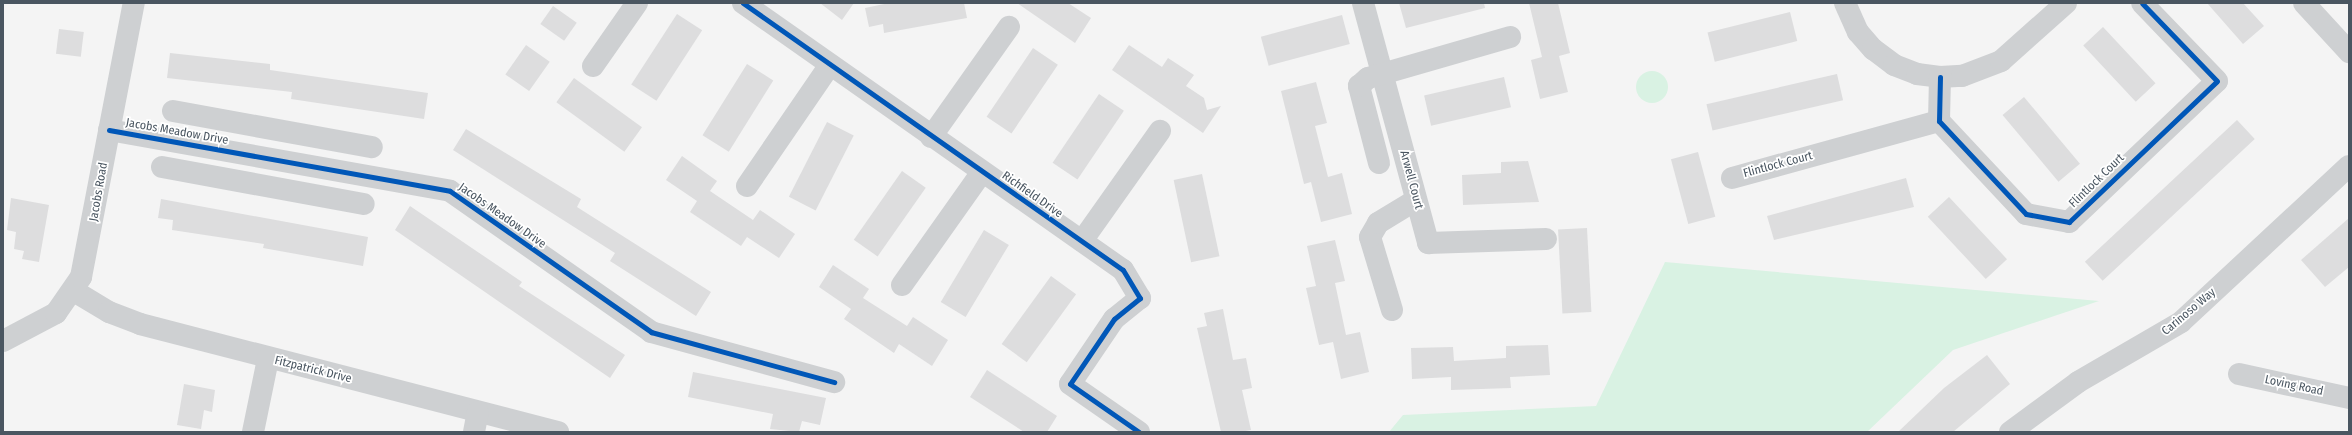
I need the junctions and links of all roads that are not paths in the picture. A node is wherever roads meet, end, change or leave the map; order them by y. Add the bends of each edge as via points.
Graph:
1 (134, 3) edge
2 (637, 3) edge
3 (743, 3) edge
4 (1364, 3) edge
5 (1846, 3) edge
6 (2066, 3) edge
7 (2142, 3) edge
8 (2304, 3) edge
9 (1009, 27) dead end
10 (1510, 37) dead end
11 (2349, 52) edge
12 (830, 65) junction
13 (593, 66) dead end
14 (1382, 74) junction
15 (1940, 77) junction
16 (173, 111) dead end
17 (1939, 121) junction
18 (272, 127) junction
19 (109, 130) junction
20 (1160, 131) dead end
21 (931, 137) junction
22 (372, 147) dead end
23 (267, 158) junction
24 (1379, 164) dead end
25 (2349, 166) edge
26 (162, 167) dead end
27 (982, 172) junction
28 (1732, 178) dead end
29 (261, 185) junction
30 (747, 186) dead end
31 (1416, 200) junction
32 (364, 204) dead end
33 (1546, 239) dead end
34 (1082, 241) junction
35 (902, 285) dead end
36 (74, 291) junction
37 (1392, 310) dead end
38 (3, 341) edge
39 (268, 359) junction
40 (2239, 374) dead end
41 (834, 382) dead end
42 (2349, 398) edge
43 (476, 422) edge
44 (253, 432) edge
45 (558, 432) edge
46 (1139, 432) edge
47 (2010, 432) edge

1 - 19 street, Jacobs Road
2 - 13 street
3 - 12 street, Richfield Drive
4 - 14 street, Arwell Court
5 - 15 street via 1858,32 1873,49 1911,72
6 - 15 street via 2001,61 1962,76
7 - 17 street, Flintlock Court via 2217,81 2069,222 2026,214
8 - 11 street
9 - 21 street
10 - 14 street
12 - 21 street, Richfield Drive
12 - 30 street
14 - 24 street via 1368,78 1359,86
14 - 31 street, Arwell Court
15 - 17 street
16 - 18 street
17 - 28 street, Flintlock Court
18 - 22 street
18 - 23 street
19 - 23 street, Jacobs Meadow Drive
19 - 36 street, Jacobs Road via 87,261
20 - 34 street
21 - 27 street, Richfield Drive
23 - 29 street
23 - 41 street, Jacobs Meadow Drive via 450,191 651,332
25 - 47 street, Carinoso Way via 2181,322 2078,382
26 - 29 street
27 - 34 street, Richfield Drive
27 - 35 street
29 - 32 street
31 - 33 street, Arwell Court via 1428,243
31 - 37 street via 1378,223 1370,237
34 - 46 street, Richfield Drive via 1123,270 1140,298 1114,319 1070,384
36 - 38 street, Jacobs Road via 56,313
36 - 39 street, Fitzpatrick Drive via 109,312 140,324
39 - 43 street, Fitzpatrick Drive
39 - 44 street
40 - 42 street, Loving Road
43 - 45 street, Fitzpatrick Drive

